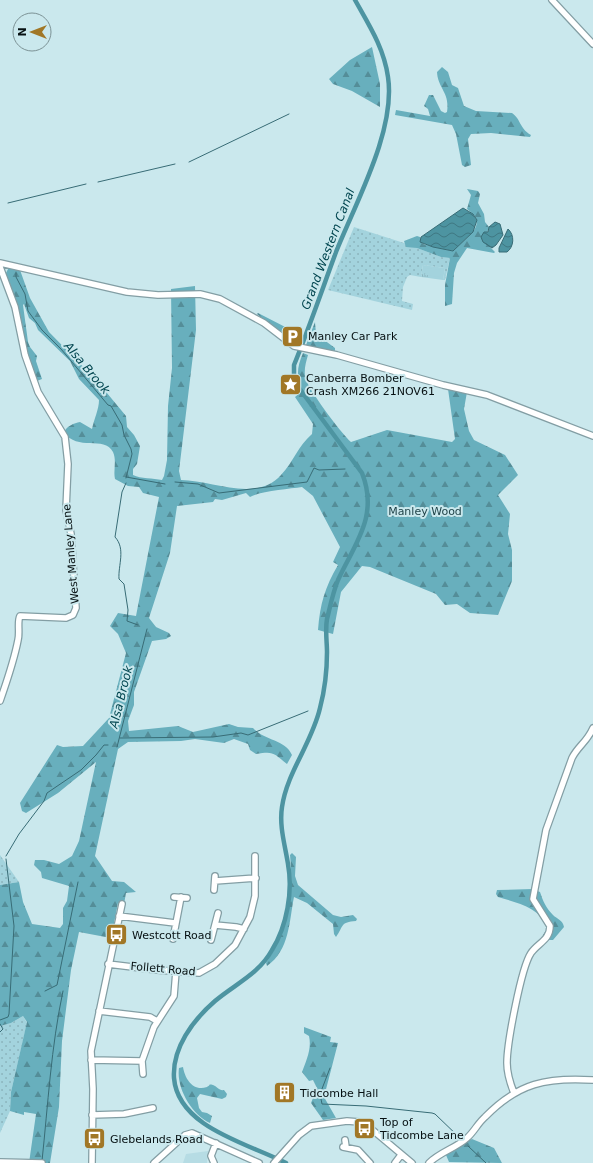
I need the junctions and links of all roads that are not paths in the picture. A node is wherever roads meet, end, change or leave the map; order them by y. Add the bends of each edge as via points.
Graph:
1 (552, 0) edge
2 (593, 44) edge
3 (0, 263) edge
4 (3, 268) edge
5 (593, 436) edge
6 (0, 701) edge
7 (593, 728) edge
8 (255, 856) dead end
9 (256, 878) junction
10 (214, 890) dead end
11 (174, 897) dead end
12 (181, 897) junction
13 (188, 898) dead end
14 (122, 904) dead end
15 (218, 913) dead end
16 (119, 916) junction
17 (175, 923) junction
18 (215, 925) junction
19 (244, 929) junction
20 (172, 939) dead end
21 (211, 940) dead end
22 (108, 964) junction
23 (176, 971) junction
24 (99, 1012) junction
25 (158, 1021) junction
26 (143, 1058) junction
27 (91, 1060) junction
28 (143, 1074) dead end
29 (593, 1080) edge
30 (514, 1093) junction
31 (153, 1108) dead end
32 (92, 1115) junction
33 (345, 1140) dead end
34 (216, 1144) junction
35 (401, 1154) junction
36 (0, 1162) edge
37 (35, 1162) edge
38 (42, 1163) edge
39 (92, 1163) edge
40 (154, 1163) edge
41 (214, 1163) edge
42 (259, 1163) edge
43 (274, 1163) edge
44 (370, 1163) edge
45 (395, 1163) edge
46 (412, 1163) edge
47 (429, 1163) edge

1 - 2 street
3 - 4 street
4 - 5 street via 57,275 127,292 192,294 220,299 264,323 294,346 487,395
4 - 6 street, West Manley Lane via 15,307 25,355 38,392 65,437 68,470 66,510 71,534 76,608 73,615 66,618 18,618 19,636 15,656
7 - 30 street via 572,758 546,830 533,899 550,930 547,938 532,952 527,962 520,990 508,1054 508,1073
8 - 9 street, Follett Road
9 - 10 street via 215,879
9 - 19 street, Follett Road via 254,904
11 - 12 street
12 - 13 street
12 - 17 street
14 - 16 street
15 - 18 street
16 - 17 street
16 - 22 street
17 - 20 street
18 - 19 street
18 - 21 street
19 - 23 street, Follett Road via 230,951 208,969 199,972
22 - 23 street, Follett Road
22 - 24 street
23 - 25 street via 174,996
24 - 25 street via 150,1017
24 - 27 street
25 - 26 street
26 - 27 street
26 - 28 street
27 - 32 street
29 - 30 street via 560,1078 535,1084
30 - 47 street via 484,1117 466,1139
31 - 32 street via 124,1114
32 - 39 street
33 - 44 street via 344,1147 358,1150
34 - 40 street via 195,1133 189,1133
34 - 41 street via 212,1156
34 - 42 street
35 - 43 street via 369,1127 360,1122 347,1121 311,1126 299,1135
35 - 45 street
35 - 46 street
36 - 37 street
37 - 38 street

